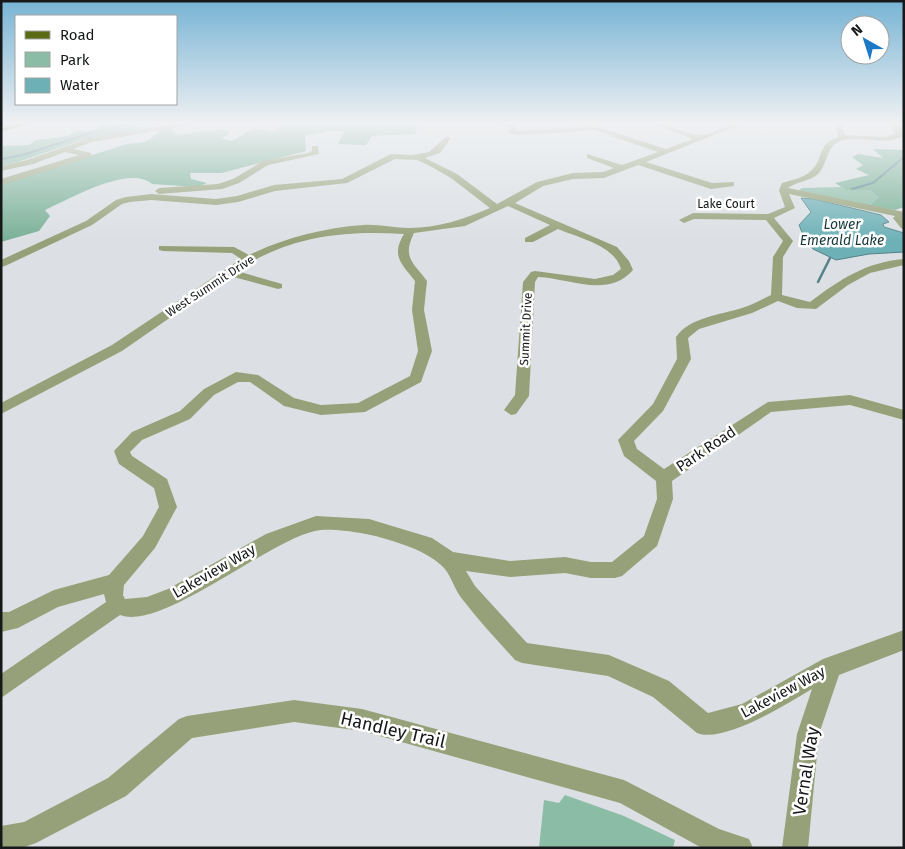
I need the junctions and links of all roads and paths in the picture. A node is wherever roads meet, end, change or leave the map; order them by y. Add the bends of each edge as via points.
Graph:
1 (31, 162) edge
2 (67, 162) edge
3 (282, 162) edge
4 (381, 162) edge
5 (425, 162) edge
6 (605, 162) edge
7 (643, 162) edge
8 (820, 162) edge
9 (640, 163) junction
10 (1, 169) edge
11 (624, 169) junction
12 (1, 182) edge
13 (731, 184) dead end
14 (783, 190) junction
15 (119, 202) junction
16 (508, 203) junction
17 (495, 208) junction
18 (902, 214) edge
19 (769, 217) junction
20 (684, 220) dead end
21 (558, 225) junction
22 (904, 226) edge
23 (410, 231) junction
24 (529, 240) dead end
25 (163, 248) dead end
26 (248, 259) junction
27 (904, 262) edge
28 (1, 264) edge
29 (228, 272) junction
30 (278, 286) dead end
31 (777, 297) junction
32 (1, 408) edge
33 (511, 410) dead end
34 (904, 415) edge
35 (664, 478) junction
36 (449, 560) junction
37 (115, 582) junction
38 (118, 605) junction
39 (1, 622) edge
40 (904, 640) edge
41 (831, 667) junction
42 (1, 687) edge
43 (1, 839) edge
44 (740, 848) edge
45 (795, 848) edge

1 - 10 street
2 - 12 street
3 - 15 street via 255,168 236,182 219,187 126,195 120,197
4 - 15 street via 344,181 274,188 238,199 216,202 151,197
5 - 17 street via 454,176
6 - 11 street
7 - 9 street
8 - 14 street via 816,172 786,185
9 - 11 street
9 - 13 street via 711,186
11 - 16 street via 604,176 550,177
14 - 18 street
14 - 19 street via 790,208
15 - 28 street via 88,223
16 - 17 street
16 - 21 street, Summit Drive
17 - 23 street, West Summit Drive via 462,224
18 - 22 street via 898,218
19 - 20 street, Lake Court via 692,216
19 - 31 street via 788,241 778,254 774,291
21 - 24 street
21 - 33 street, Summit Drive via 613,249 627,270 619,279 605,283 535,274 529,282 522,396
23 - 26 street, West Summit Drive via 365,228 328,232 277,245
23 - 37 street via 401,246 403,258 421,281 418,310 424,351 416,379 360,408 321,410 289,402 253,378 236,377 209,392 185,415 137,436 122,451 124,460 161,484 168,507 149,542
25 - 26 street via 234,250
26 - 29 street, West Summit Drive
27 - 31 street via 884,262 864,270 812,306
29 - 30 street
29 - 32 street, West Summit Drive via 118,348
31 - 35 street, Park Road via 748,310 695,326 682,337 684,359 658,408 626,440 630,452
34 - 35 street, Park Road via 850,400 768,406
35 - 36 street via 665,499 651,541 616,570 565,565 510,569
36 - 38 street, Lakeview Way via 426,544 369,526 316,523 272,539 175,595 147,606 125,608
36 - 41 street, Lakeview Way via 468,592 522,653 609,666 661,689 705,725 746,714
37 - 38 street via 114,596
37 - 39 street via 54,598
38 - 42 street
40 - 41 street, Lakeview Way
41 - 45 street, Vernal Way via 808,734
43 - 44 street, Handley Trail via 26,834 117,787 187,727 294,711 362,720 624,792 715,841

